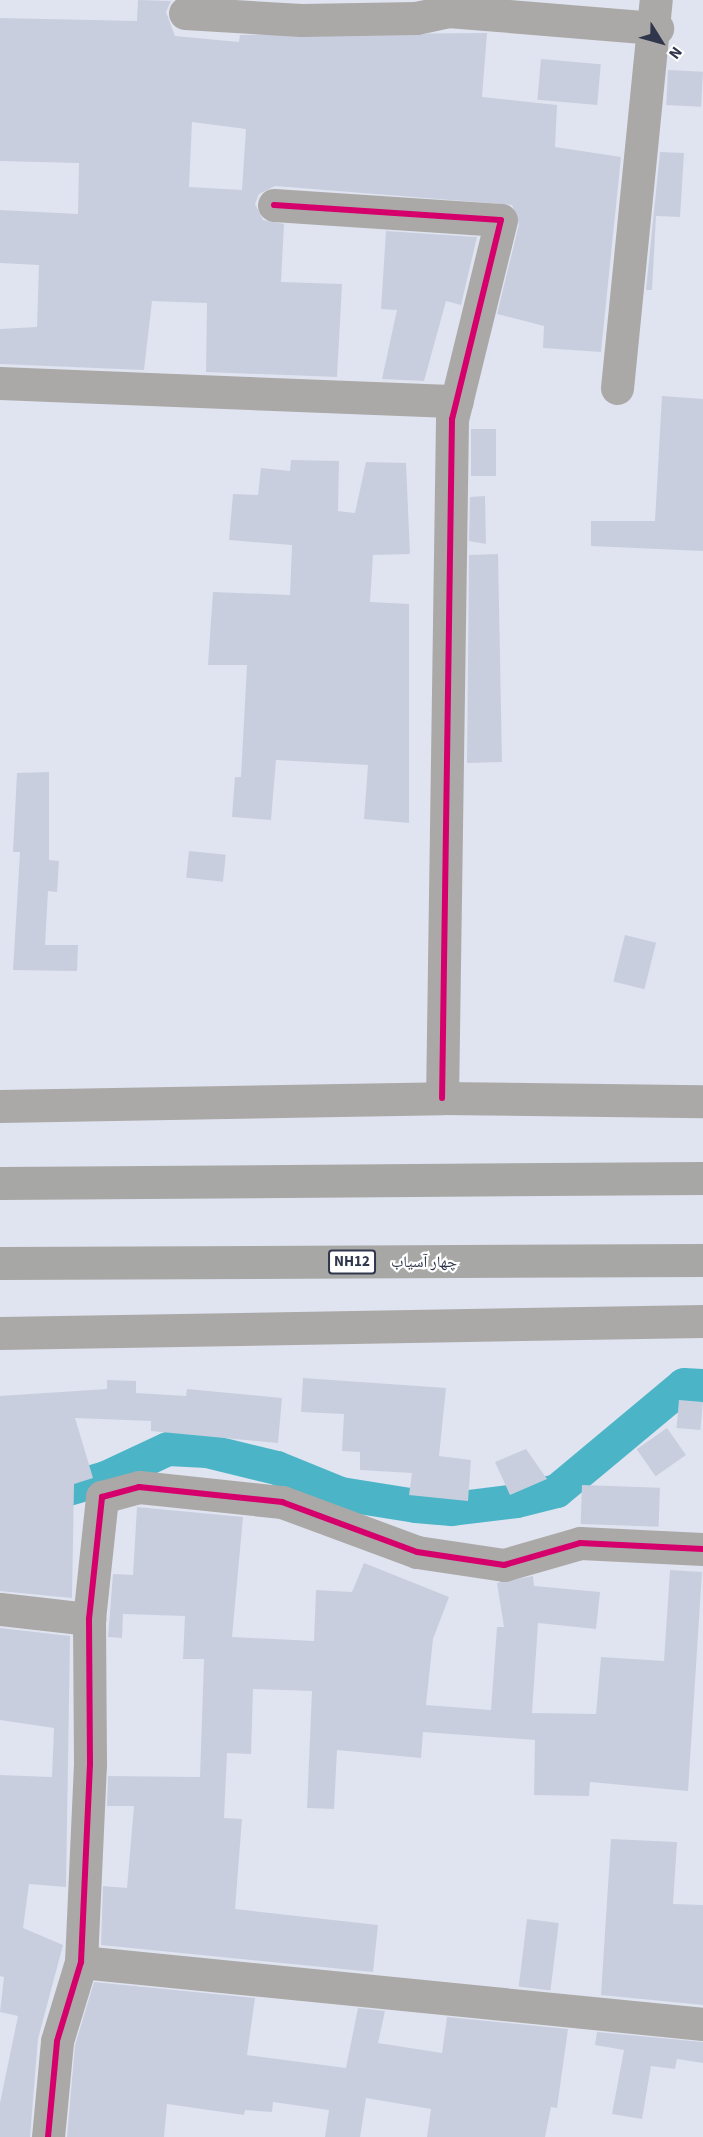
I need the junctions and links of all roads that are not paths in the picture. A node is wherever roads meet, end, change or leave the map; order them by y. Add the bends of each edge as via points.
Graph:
1 (184, 13) dead end
2 (657, 14) edge
3 (274, 205) dead end
4 (0, 383) edge
5 (617, 388) dead end
6 (457, 401) junction
7 (442, 1098) junction
8 (703, 1101) edge
9 (0, 1106) edge
10 (703, 1178) edge
11 (0, 1183) edge
12 (703, 1260) edge
13 (0, 1263) edge
14 (703, 1321) edge
15 (0, 1333) edge
16 (703, 1549) edge
17 (0, 1609) edge
18 (89, 1619) junction
19 (81, 1962) junction
20 (703, 2024) edge
21 (48, 2137) edge

1 - 2 street via 301,20 416,18 448,11
2 - 5 street
3 - 6 street via 501,220
4 - 6 street
6 - 7 street via 452,419
7 - 8 street
7 - 9 street
10 - 11 highway
12 - 13 highway, چهار آسیاب / NH12
14 - 15 street
16 - 18 street via 580,1543 504,1565 417,1552 282,1502 139,1486 102,1497
17 - 18 street
18 - 19 street via 90,1764
19 - 20 street
19 - 21 street via 57,2041

